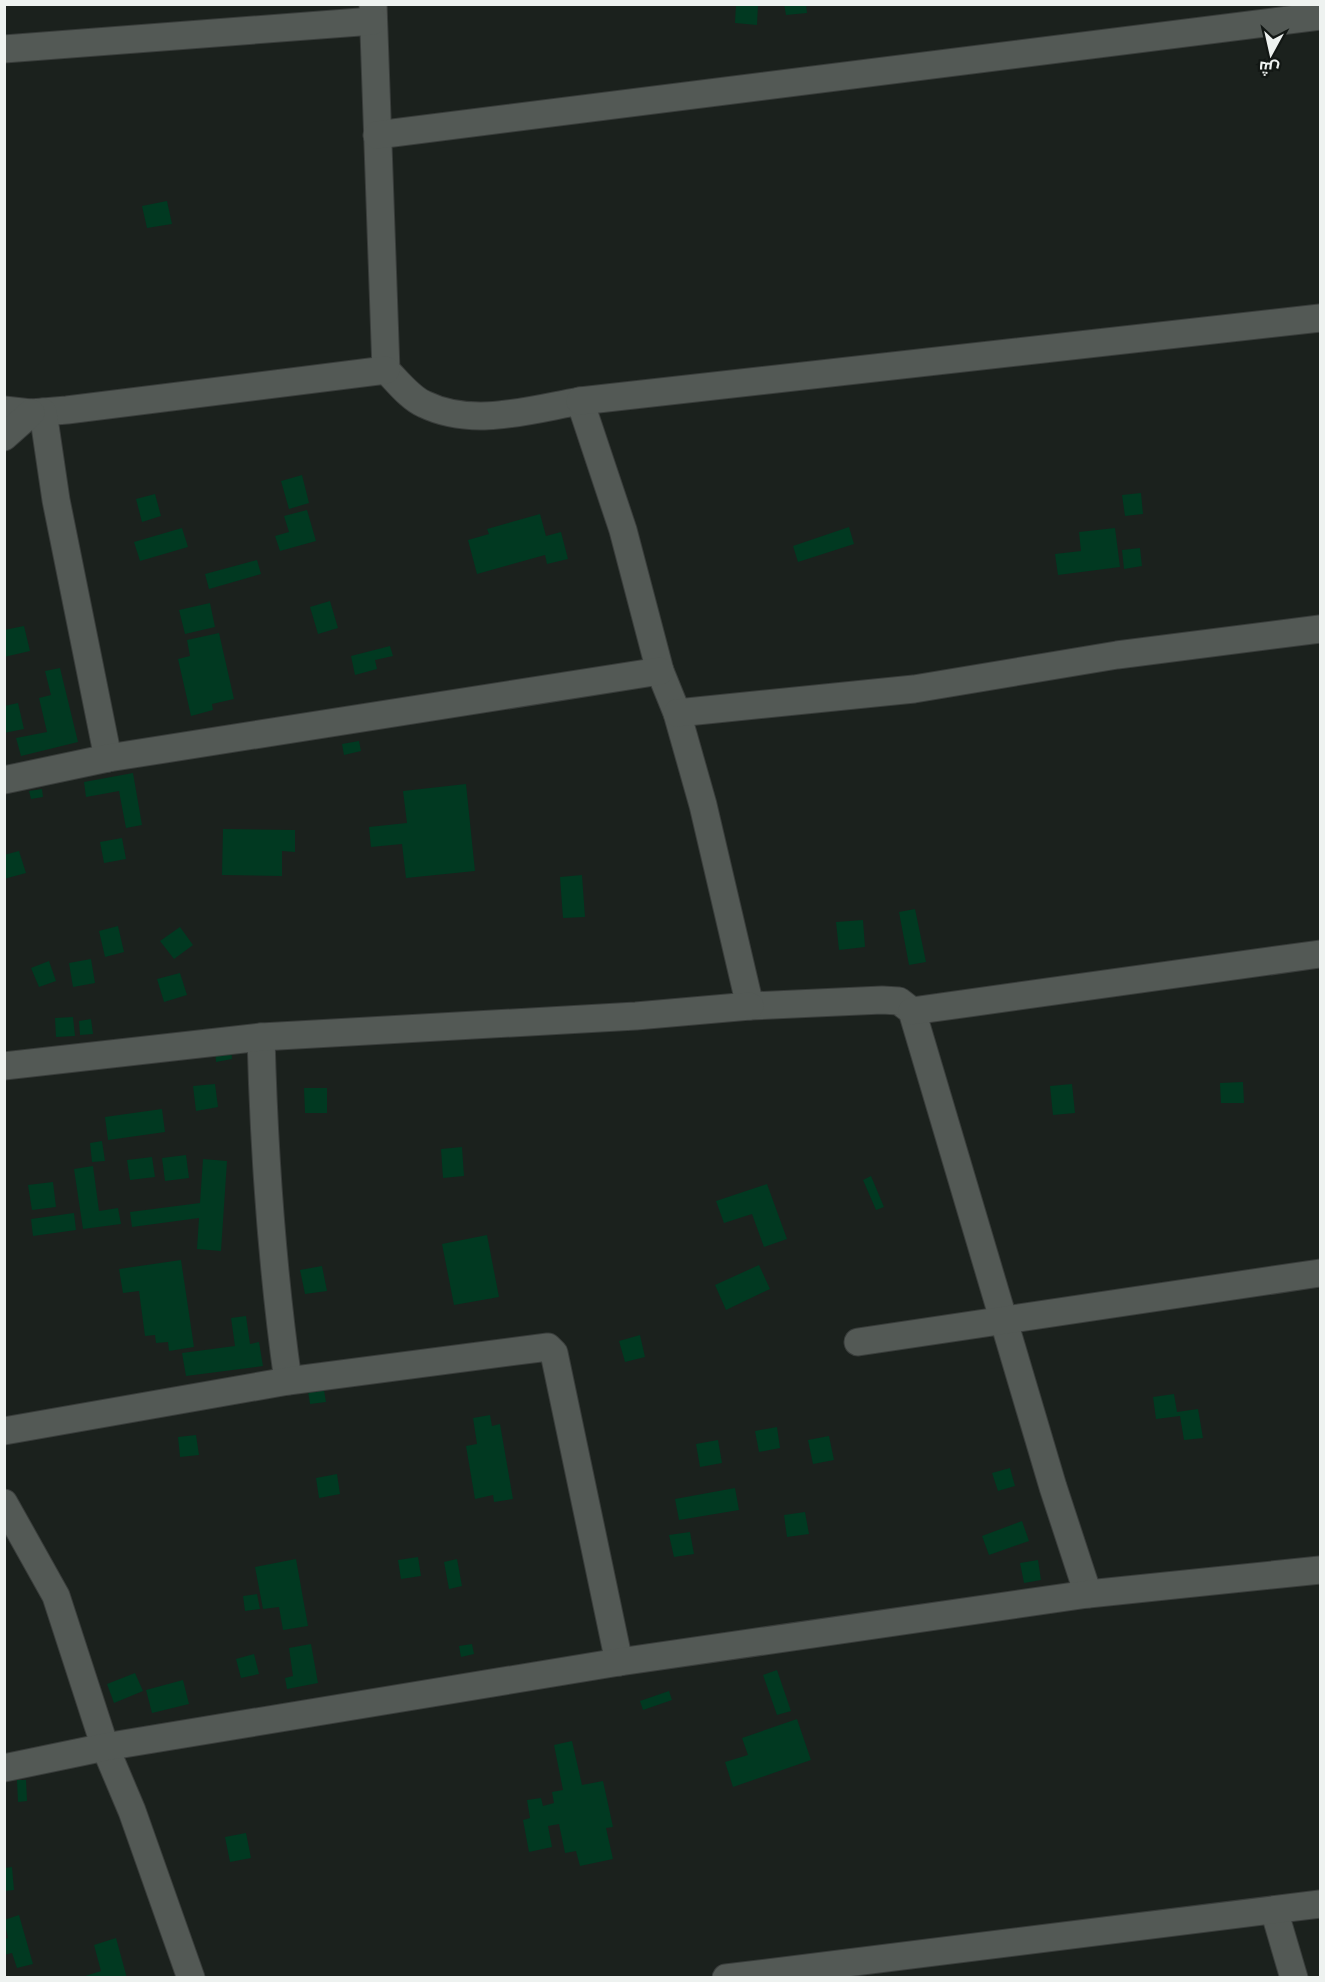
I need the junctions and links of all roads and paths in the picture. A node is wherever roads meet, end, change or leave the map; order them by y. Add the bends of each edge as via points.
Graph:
1 (373, 13) edge
2 (1320, 16) edge
3 (4, 49) edge
4 (377, 135) junction
5 (1320, 318) edge
6 (386, 370) junction
7 (580, 401) junction
8 (4, 410) edge
9 (37, 412) junction
10 (4, 437) edge
11 (1320, 629) edge
12 (660, 671) junction
13 (676, 713) junction
14 (108, 758) junction
15 (4, 780) edge
16 (1320, 954) edge
17 (750, 1006) junction
18 (912, 1011) junction
19 (261, 1037) junction
20 (4, 1066) edge
21 (1320, 1273) edge
22 (1003, 1321) junction
23 (858, 1342) dead end
24 (288, 1382) junction
25 (4, 1431) edge
26 (4, 1503) edge
27 (1320, 1570) edge
28 (1088, 1594) junction
29 (619, 1662) junction
30 (105, 1747) junction
31 (4, 1768) edge
32 (1320, 1904) edge
33 (1274, 1910) junction
34 (191, 1977) edge
35 (726, 1977) edge
36 (1294, 1977) edge

1 - 3 street
1 - 4 street
2 - 4 street
4 - 6 street
5 - 7 street
6 - 7 street via 422,404 455,416 498,415
6 - 9 street
7 - 12 street via 623,530
8 - 9 street
9 - 10 street
9 - 14 street
11 - 13 street via 1117,655 914,689
12 - 13 street
12 - 14 street
13 - 17 street via 703,805
14 - 15 street
16 - 18 street
17 - 18 street via 882,1000 899,1001
17 - 19 street via 624,1017
18 - 22 street
19 - 20 street
19 - 24 street via 267,1192
21 - 22 street
22 - 23 street
22 - 28 street
24 - 25 street
24 - 29 street via 548,1347 554,1353
26 - 30 street via 56,1596
27 - 28 street
28 - 29 street
29 - 30 street
30 - 31 street
30 - 34 street
32 - 33 street
33 - 35 street
33 - 36 street

